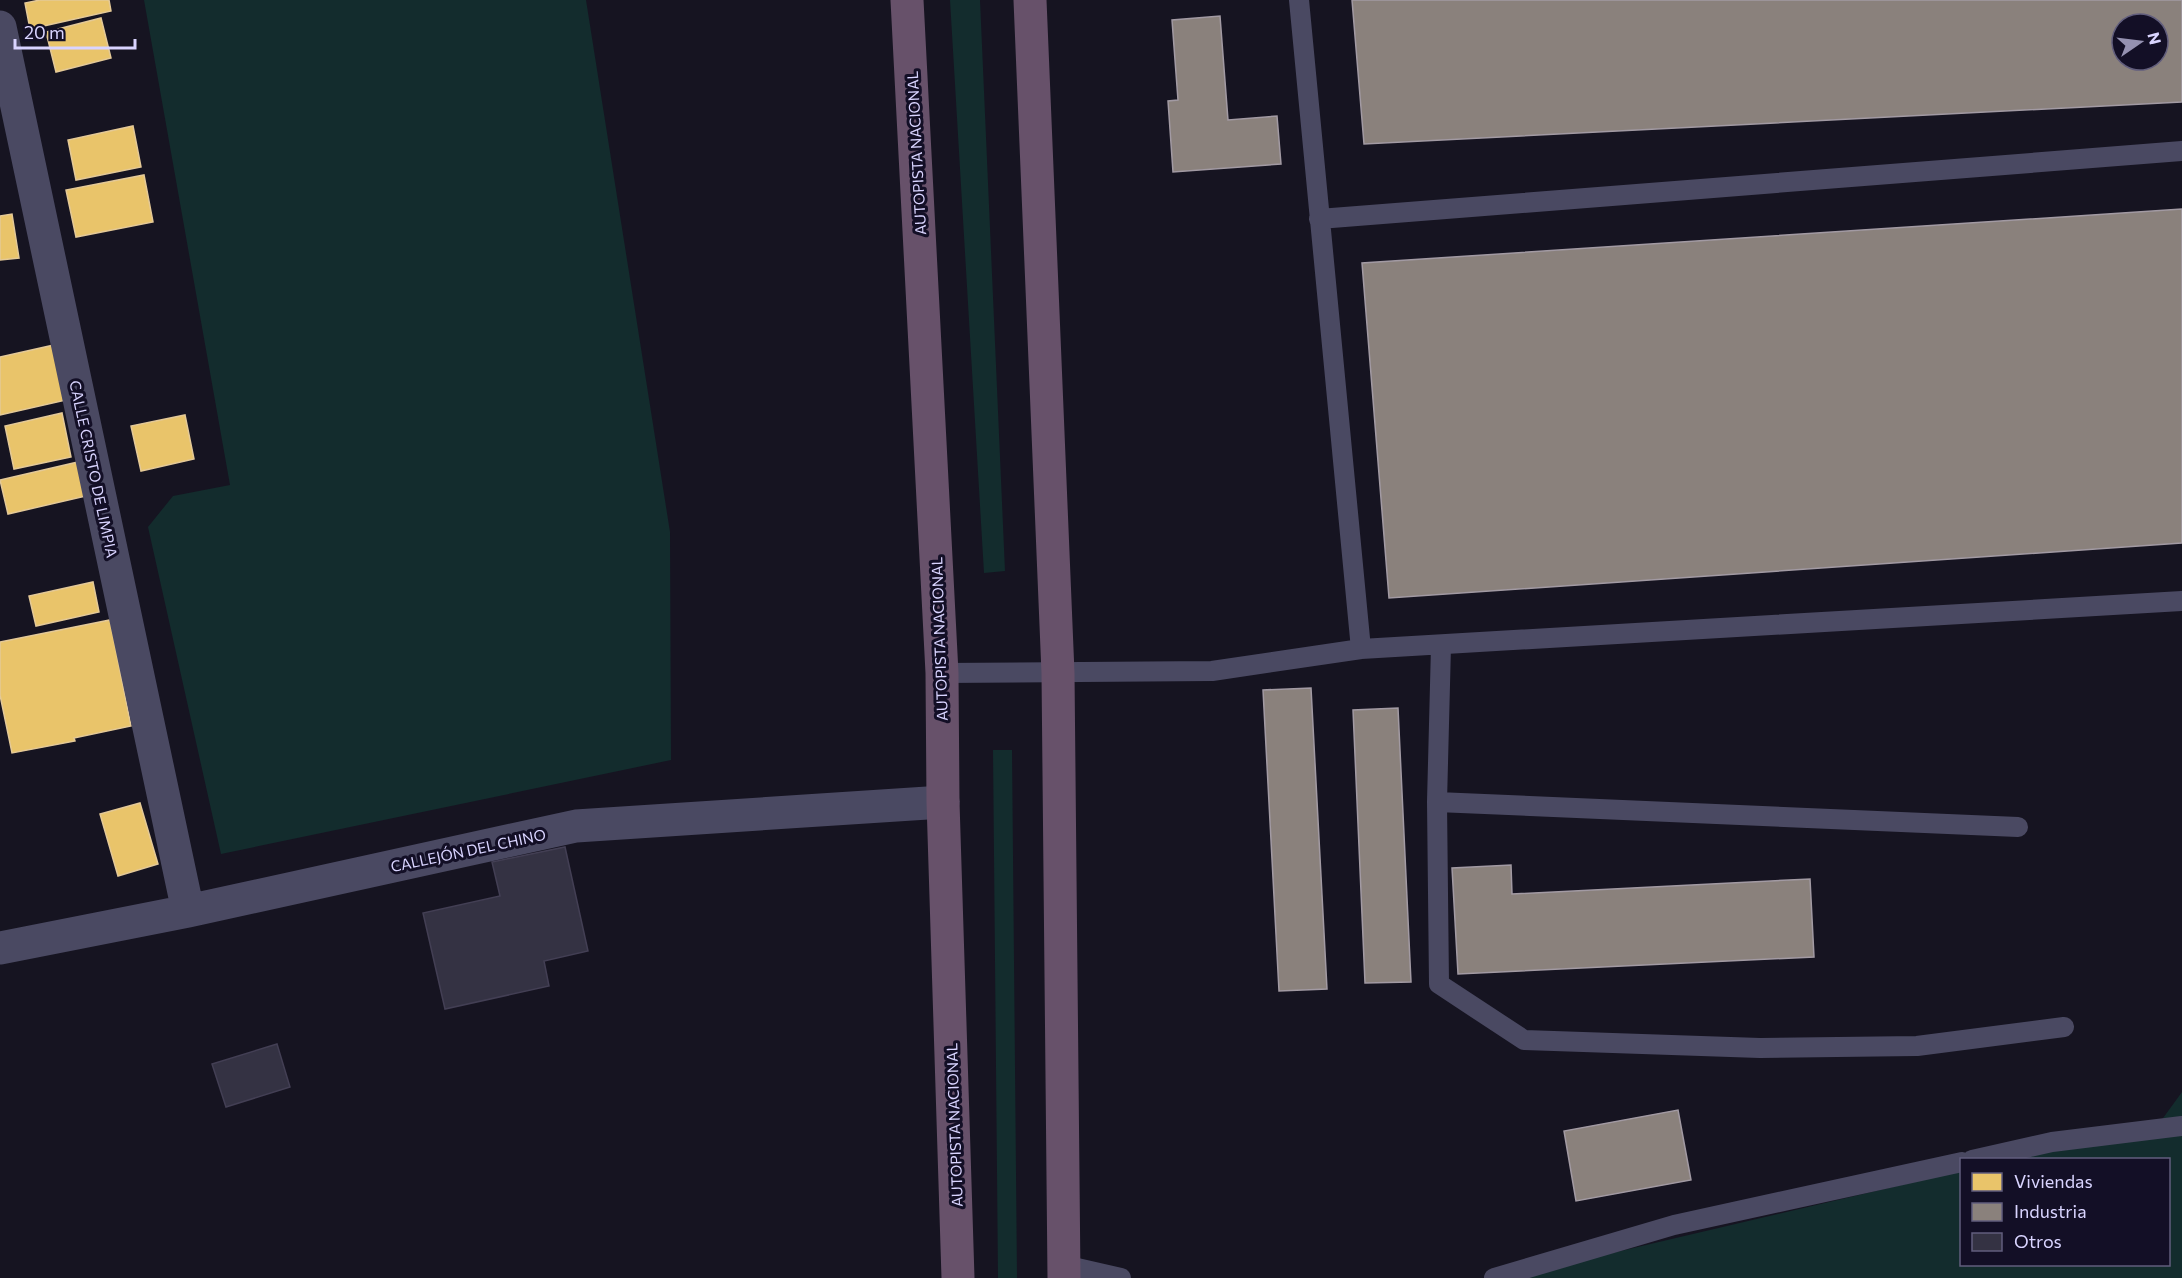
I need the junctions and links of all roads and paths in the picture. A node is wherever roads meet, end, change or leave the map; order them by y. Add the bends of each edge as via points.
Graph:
1 (907, 0) edge
2 (1030, 0) edge
3 (1299, 0) edge
4 (0, 27) edge
5 (2182, 151) edge
6 (1319, 219) junction
7 (2182, 601) edge
8 (1441, 646) junction
9 (1361, 650) junction
10 (942, 673) junction
11 (1058, 673) junction
12 (943, 802) junction
13 (1437, 802) junction
14 (2018, 827) dead end
15 (188, 911) junction
16 (0, 948) edge
17 (2064, 1027) dead end
18 (2182, 1126) edge
19 (1981, 1158) edge
20 (1960, 1162) edge
21 (1064, 1272) edge
22 (958, 1278) edge
23 (1121, 1278) edge
24 (1494, 1278) edge

1 - 10 highway, AUTOPISTA NACIONAL
2 - 11 highway
3 - 6 lane
4 - 15 street, CALLE CRISTO DE LIMPIA
5 - 6 lane
6 - 9 lane
7 - 8 lane
8 - 9 lane
8 - 13 lane
9 - 11 lane via 1212,671
10 - 11 lane
10 - 12 highway, AUTOPISTA NACIONAL
11 - 21 highway
12 - 15 street, CALLEJÓN DEL CHINO via 576,826
12 - 22 highway, AUTOPISTA NACIONAL
13 - 14 lane
13 - 17 lane via 1439,984 1524,1040 1760,1048 1917,1046
15 - 16 street, CALLEJÓN DEL CHINO
18 - 19 lane via 2052,1142
20 - 24 lane via 1674,1225
21 - 23 lane

